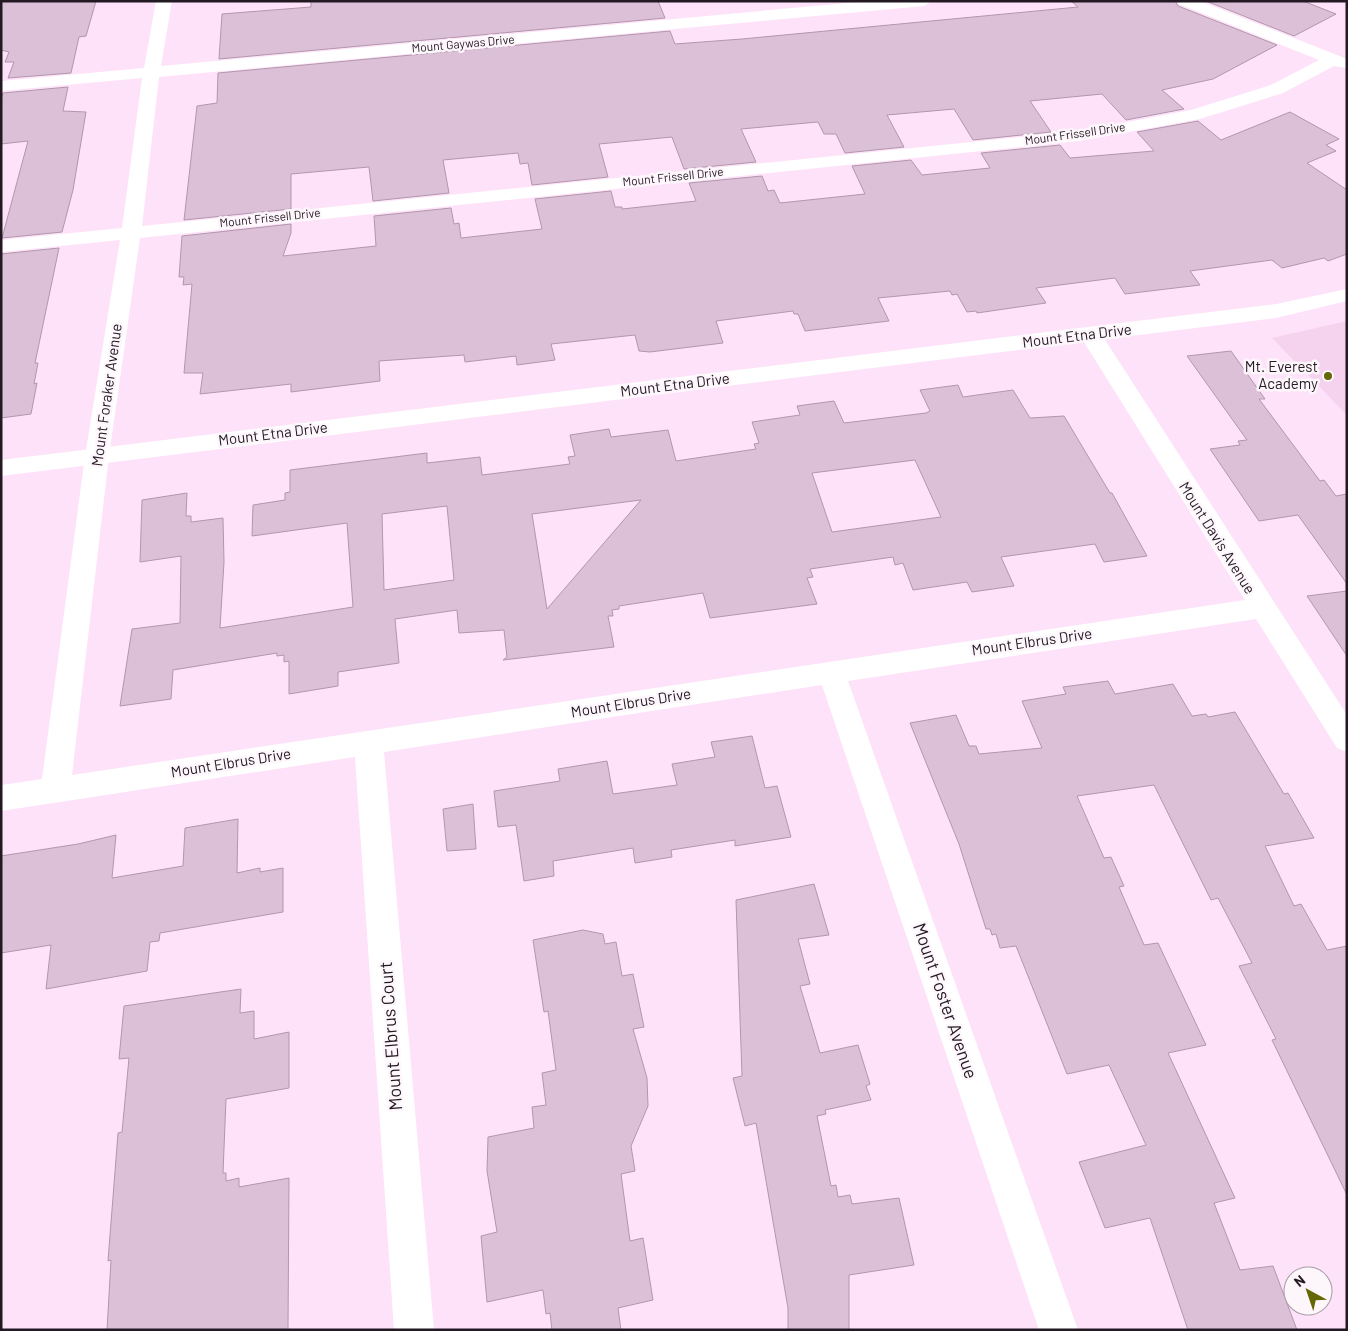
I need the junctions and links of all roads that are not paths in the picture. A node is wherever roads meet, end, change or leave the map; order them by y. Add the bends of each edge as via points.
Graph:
1 (164, 1) edge
2 (924, 1) edge
3 (1185, 1) edge
4 (1340, 63) edge
5 (151, 74) junction
6 (1, 86) edge
7 (131, 232) junction
8 (1, 246) edge
9 (1347, 295) edge
10 (1090, 334) junction
11 (97, 456) junction
12 (1, 468) edge
13 (1262, 608) junction
14 (831, 672) junction
15 (1347, 740) edge
16 (368, 743) junction
17 (55, 790) junction
18 (1, 798) edge
19 (414, 1330) edge
20 (1059, 1330) edge

1 - 5 street, Mount Foraker Avenue
2 - 5 street, Mount Gaywas Drive
3 - 4 street
4 - 7 street, Mount Frissell Drive via 1277,89 1194,115 1079,136
5 - 6 street, Mount Gaywas Drive
5 - 7 street, Mount Foraker Avenue
7 - 8 street, Mount Frissell Drive
7 - 11 street, Mount Foraker Avenue
9 - 10 street, Mount Etna Drive via 1276,311
10 - 11 street, Mount Etna Drive
10 - 13 street, Mount Davis Avenue
11 - 12 street, Mount Etna Drive
11 - 17 street, Mount Foraker Avenue
13 - 14 street, Mount Elbrus Drive
13 - 15 street, Mount Davis Avenue
14 - 16 street, Mount Elbrus Drive
14 - 20 street, Mount Foster Avenue
16 - 17 street, Mount Elbrus Drive
16 - 19 street, Mount Elbrus Court
17 - 18 street, Mount Elbrus Drive

